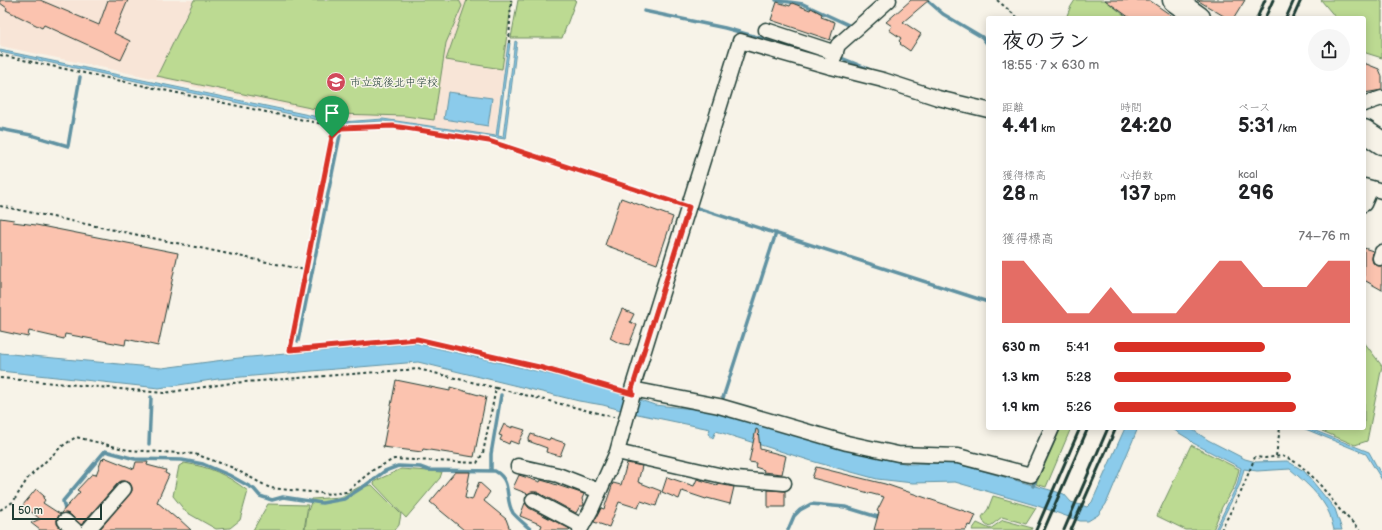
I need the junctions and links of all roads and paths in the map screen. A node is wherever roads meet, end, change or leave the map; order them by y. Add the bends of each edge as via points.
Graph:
1 (511, 0) edge
2 (889, 0) edge
3 (997, 0) edge
4 (1174, 0) edge
5 (1016, 16) edge
6 (1196, 16) edge
7 (766, 30) dead end
8 (509, 43) dead end
9 (836, 53) junction
10 (0, 55) edge
11 (831, 68) junction
12 (1382, 98) edge
13 (1366, 103) edge
14 (986, 110) edge
15 (341, 128) junction
16 (1366, 132) edge
17 (1382, 144) edge
18 (1372, 188) edge
19 (1366, 200) edge
20 (0, 206) edge
21 (689, 207) junction
22 (305, 270) junction
23 (0, 378) edge
24 (496, 388) junction
25 (632, 392) junction
26 (627, 420) junction
27 (1051, 430) edge
28 (1280, 430) edge
29 (617, 452) junction
30 (1276, 456) junction
31 (518, 466) dead end
32 (784, 483) dead end
33 (124, 488) dead end
34 (599, 491) junction
35 (533, 500) dead end
36 (0, 510) edge
37 (581, 528) edge
38 (88, 530) edge
39 (1221, 530) edge
40 (1360, 530) edge

1 - 8 path
2 - 9 street via 838,45
3 - 5 path
4 - 6 main road
7 - 9 street
9 - 11 street
10 - 15 path
11 - 14 street
11 - 21 street via 740,41
12 - 13 street
15 - 21 path via 393,126 489,141
15 - 22 path via 332,137
16 - 17 main road
18 - 19 street
20 - 22 path
21 - 25 street
22 - 25 path via 290,350 417,339 539,367
23 - 24 path via 164,394 232,383 418,369
24 - 26 path
24 - 36 path via 484,453 477,463 394,458 373,470 346,492 330,494 270,488 231,467 195,454 128,450 76,437 61,447 28,478 13,502
25 - 26 street
25 - 27 street via 719,406 847,443 898,454 958,456 1031,475
26 - 29 street
28 - 30 path
29 - 32 street via 736,479
29 - 34 street
30 - 39 path via 1255,458
30 - 40 path via 1290,459 1300,465
31 - 34 street via 558,475
33 - 38 street
34 - 37 street
35 - 37 street

